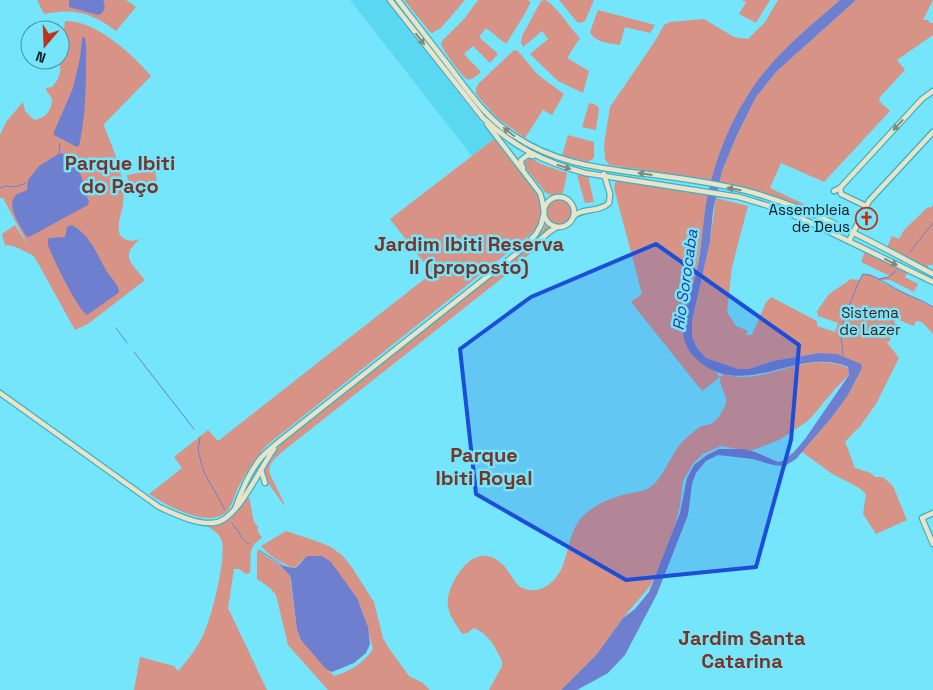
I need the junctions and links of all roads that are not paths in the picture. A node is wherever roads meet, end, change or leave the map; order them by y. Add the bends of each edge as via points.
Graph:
1 (390, 0) edge
2 (398, 0) edge
3 (933, 91) edge
4 (483, 118) junction
5 (933, 132) edge
6 (536, 156) junction
7 (602, 168) junction
8 (605, 176) junction
9 (619, 178) junction
10 (608, 187) junction
11 (840, 188) junction
12 (834, 191) dead end
13 (553, 198) junction
14 (866, 206) junction
15 (544, 212) junction
16 (573, 216) junction
17 (561, 226) junction
18 (852, 233) junction
19 (849, 241) junction
20 (521, 250) junction
21 (933, 274) edge
22 (933, 282) edge
23 (0, 393) edge
24 (281, 440) junction
25 (261, 468) junction
26 (265, 483) dead end
27 (235, 510) junction
28 (933, 513) edge
29 (933, 544) edge

1 -> 4 street
7 -> 2 street via 551,156 512,135 482,108
3 -> 11 street
4 - 6 street via 514,144
4 - 15 street via 540,193
5 - 14 street
6 -> 8 street via 563,167
6 - 13 street via 524,156 522,166 545,196
7 - 8 street
18 -> 7 street via 778,200 741,190
8 - 9 street
8 - 10 street
9 - 10 street
9 - 19 street via 739,197 776,208
10 - 16 street via 610,198 607,205
11 - 12 street
11 - 14 street via 841,194
13 - 15 street
13 - 16 street via 562,197 569,201
14 - 18 street
15 - 17 street via 550,224
15 - 20 street via 539,231
16 - 17 street
17 - 20 street via 533,246
18 - 19 street
18 - 21 street
19 -> 22 street
20 - 24 street
23 - 27 street via 159,507 201,522 217,522
24 - 25 street
24 - 27 street via 255,466
25 - 26 street
25 - 27 street via 248,496
28 - 29 street via 922,518

